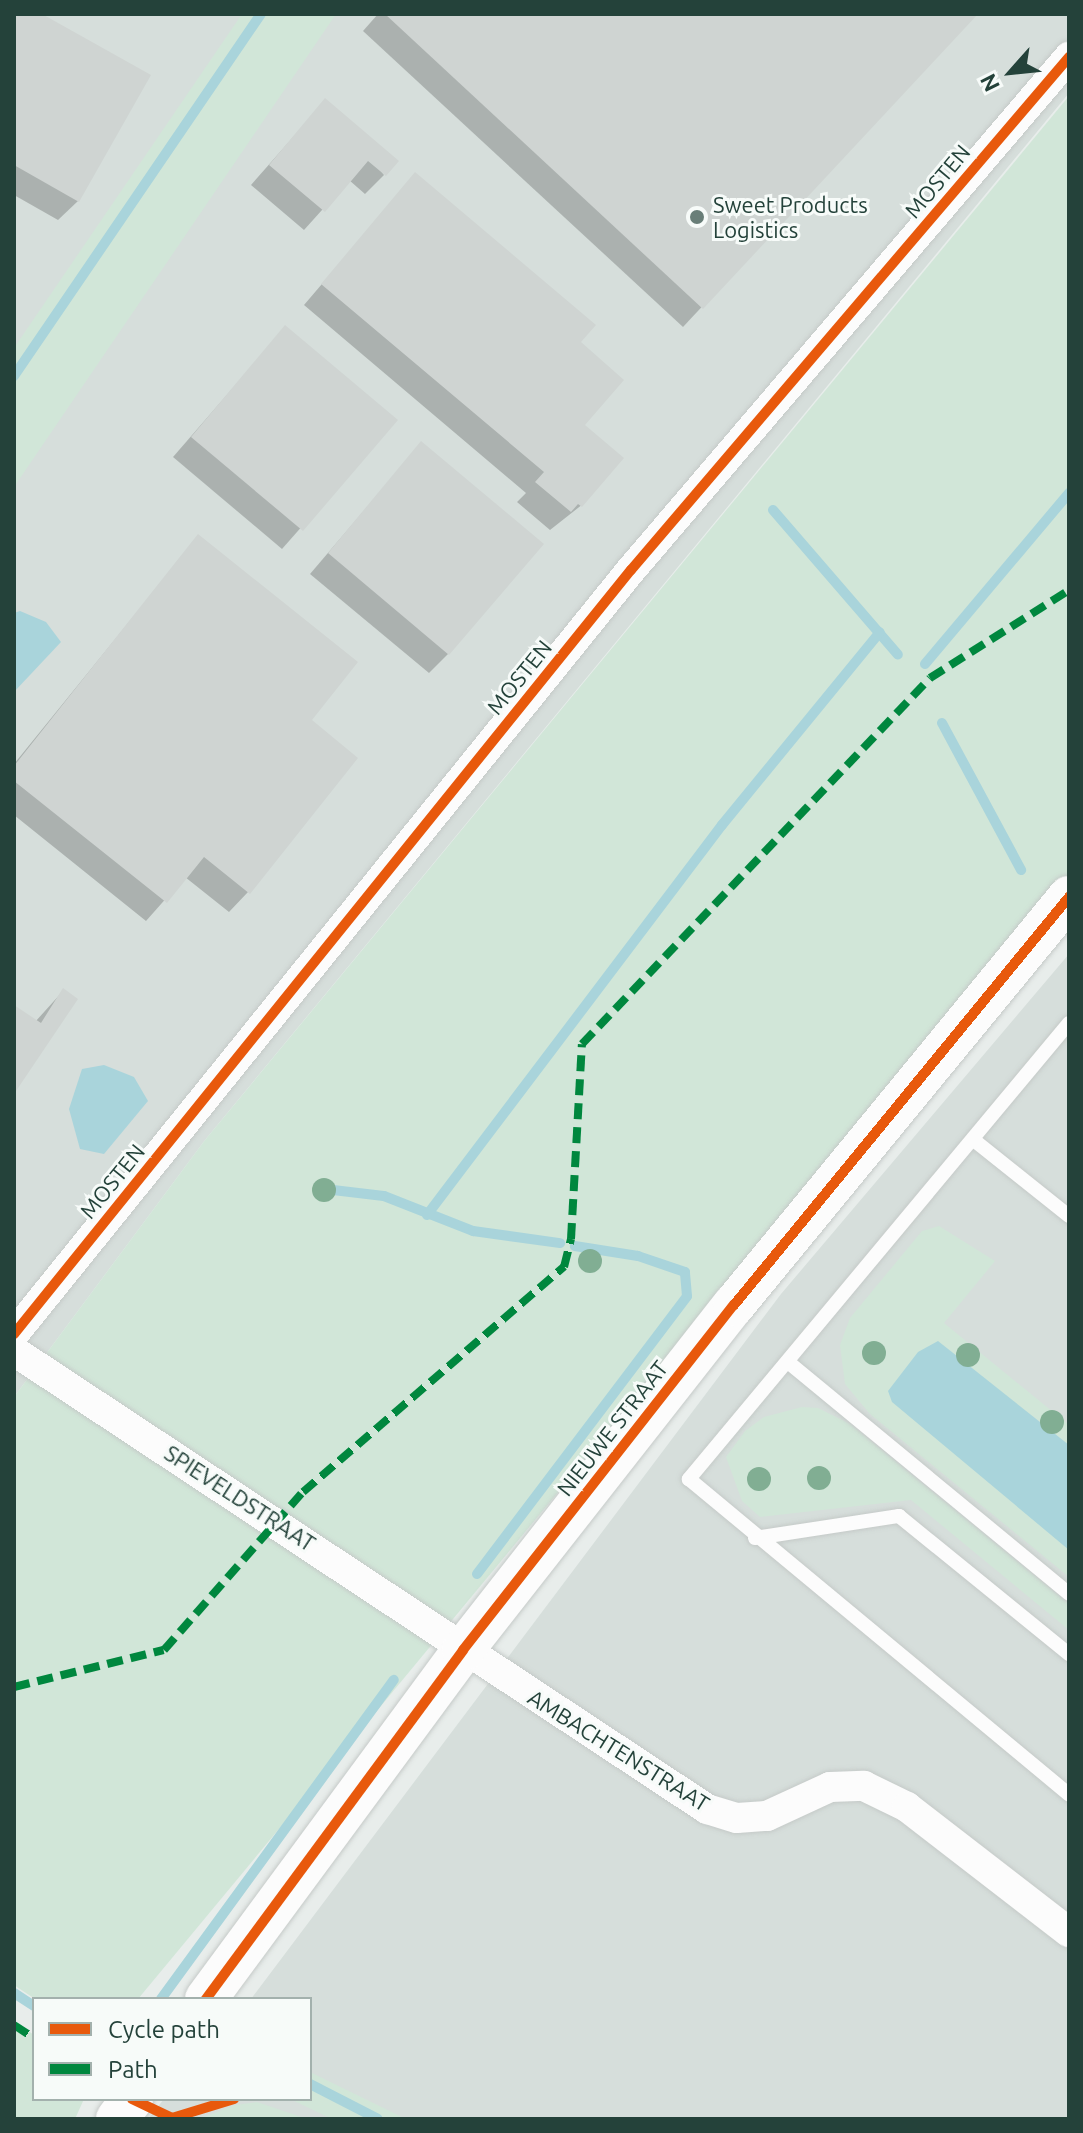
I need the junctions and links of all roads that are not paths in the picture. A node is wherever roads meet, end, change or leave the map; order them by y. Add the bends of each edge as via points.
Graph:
1 (1069, 57) edge
2 (1069, 897) edge
3 (1069, 1023) edge
4 (975, 1141) junction
5 (1069, 1216) edge
6 (14, 1334) edge
7 (14, 1351) edge
8 (788, 1362) junction
9 (755, 1538) junction
10 (1069, 1594) edge
11 (463, 1650) junction
12 (1069, 1654) edge
13 (1069, 1795) edge
14 (1069, 1932) edge
15 (207, 1997) edge
16 (130, 2101) edge
17 (117, 2119) edge

1 - 6 street, MOSTEN via 631,570
2 - 11 street, NIEUWE STRAAT via 744,1293
3 - 4 lane
4 - 5 lane
4 - 8 lane
7 - 11 street, SPIEVELDSTRAAT via 275,1519
8 - 9 lane via 689,1479
8 - 10 lane
9 - 12 lane via 899,1516
9 - 13 lane
11 - 14 street, AMBACHTENSTRAAT via 707,1809 737,1818 767,1816 830,1787 875,1791 907,1807
11 - 15 street, NIEUWE STRAAT
16 - 17 street

